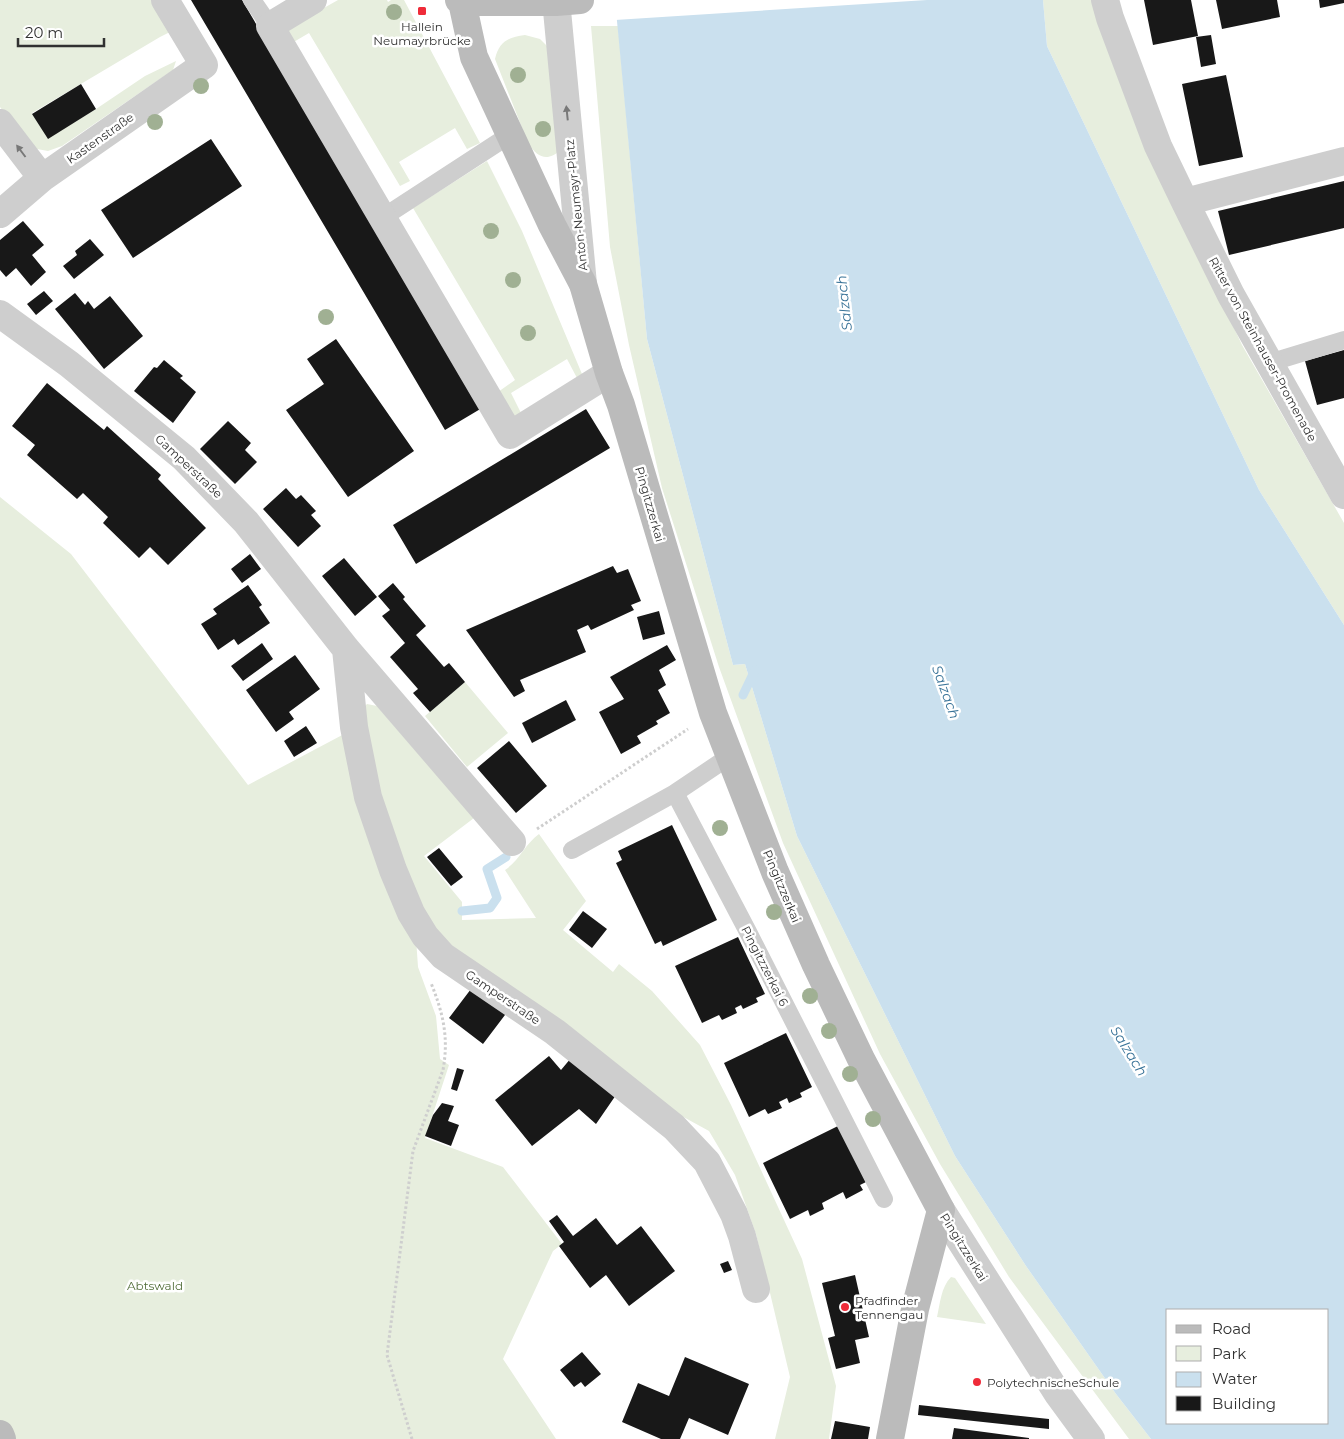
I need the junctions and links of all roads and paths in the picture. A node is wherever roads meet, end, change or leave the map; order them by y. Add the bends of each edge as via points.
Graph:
1 (165, 0) edge
2 (252, 0) edge
3 (314, 0) edge
4 (1105, 0) edge
5 (461, 1) edge
6 (564, 1) edge
7 (270, 26) junction
8 (0, 123) edge
9 (511, 134) junction
10 (1344, 161) edge
11 (42, 178) junction
12 (1185, 202) junction
13 (0, 214) edge
14 (382, 218) junction
15 (583, 284) junction
16 (0, 314) edge
17 (1344, 340) edge
18 (1268, 363) junction
19 (609, 374) junction
20 (1344, 495) edge
21 (346, 649) junction
22 (713, 713) junction
23 (730, 756) junction
24 (675, 793) junction
25 (512, 842) joint
26 (572, 850) dead end
27 (430, 981) dead end
28 (884, 1199) dead end
29 (941, 1210) junction
30 (756, 1289) dead end
31 (0, 1434) edge
32 (2, 1439) edge
33 (412, 1439) edge
34 (890, 1439) edge
35 (1091, 1439) edge

1 - 11 street, Kastenstraße via 204,65
2 - 7 lane
3 - 7 street
4 - 12 street, Ritter von Steinhauser-Promenade via 1158,146
5 - 6 street, Anton-Neumayr-Platz
5 - 9 street, Anton-Neumayr-Platz via 474,56
15 -> 6 street, Anton-Neumayr-Platz
7 - 14 street
11 -> 8 street
9 - 14 lane
9 - 15 street, Anton-Neumayr-Platz
10 - 12 street
11 - 13 street, Kastenstraße
12 - 18 street, Ritter von Steinhauser-Promenade
14 - 19 street via 510,435
15 - 19 street, Pingitzzerkai
16 - 21 street, Gamperstraße via 70,364 184,458 246,522
17 - 18 lane
18 - 20 street, Ritter von Steinhauser-Promenade
19 - 22 street, Pingitzzerkai
21 - 25 street, Gamperstraße
21 - 30 street, Gamperstraße via 354,727 368,797 411,913 425,936 443,956 555,1032 692,1145 707,1162 734,1214
22 - 23 street, Pingitzzerkai
22 - 25 path via 523,839
23 - 24 lane
23 - 29 street, Pingitzzerkai via 775,872 816,965 861,1059
24 - 26 lane
24 - 28 lane, Pingitzzerkai 6
27 - 33 path via 442,1009 446,1056 413,1151 387,1355
29 - 34 street via 915,1309
29 - 35 street, Pingitzzerkai via 1058,1394
31 - 32 street

